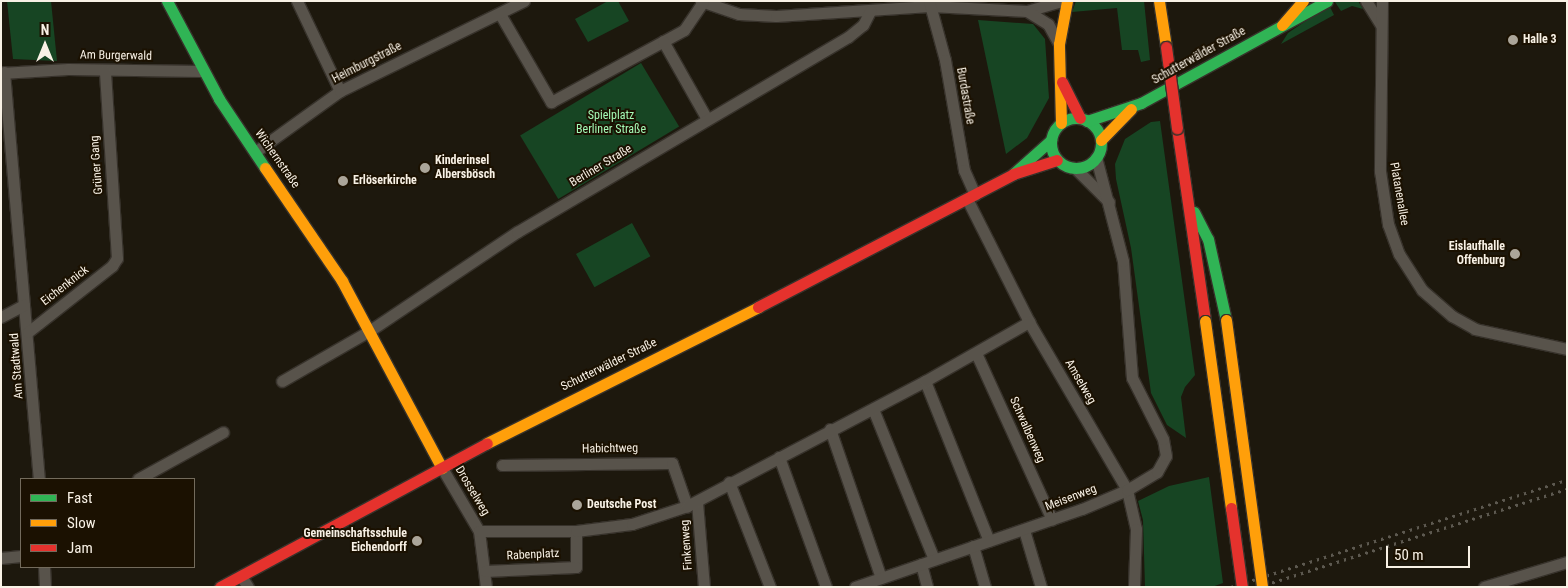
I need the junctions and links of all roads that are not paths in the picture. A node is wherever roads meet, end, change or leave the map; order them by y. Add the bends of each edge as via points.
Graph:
1 (167, 1) edge
2 (297, 1) edge
3 (524, 1) edge
4 (1062, 1) edge
5 (1067, 1) edge
6 (1160, 1) edge
7 (1303, 1) edge
8 (1327, 1) edge
9 (1366, 1) edge
10 (1382, 1) edge
11 (702, 2) edge
12 (929, 4) edge
13 (870, 11) junction
14 (1027, 11) junction
15 (500, 14) junction
16 (1381, 25) junction
17 (1279, 28) junction
18 (663, 40) junction
19 (1059, 44) junction
20 (105, 70) junction
21 (201, 71) junction
22 (2, 73) edge
23 (1060, 79) junction
24 (340, 91) junction
25 (1132, 107) junction
26 (707, 119) junction
27 (1084, 120) junction
28 (1061, 122) junction
29 (1051, 140) junction
30 (1100, 140) junction
31 (255, 152) junction
32 (1096, 157) junction
33 (1057, 160) junction
34 (1075, 168) junction
35 (1013, 174) junction
36 (1187, 196) junction
37 (971, 197) junction
38 (1110, 203) junction
39 (117, 258) joint
40 (24, 305) junction
41 (1, 317) edge
42 (1029, 322) junction
43 (369, 331) junction
44 (28, 332) junction
45 (1567, 349) edge
46 (976, 353) junction
47 (282, 381) dead end
48 (925, 382) junction
49 (873, 409) junction
50 (830, 429) junction
51 (223, 432) dead end
52 (779, 458) junction
53 (502, 465) dead end
54 (442, 468) junction
55 (38, 478) edge
56 (140, 478) edge
57 (729, 482) junction
58 (1127, 490) junction
59 (692, 504) junction
60 (1052, 520) junction
61 (1024, 530) junction
62 (479, 531) junction
63 (576, 531) junction
64 (989, 541) junction
65 (973, 546) junction
66 (20, 556) edge
67 (1, 558) edge
68 (934, 558) junction
69 (1567, 562) edge
70 (921, 564) junction
71 (44, 568) edge
72 (485, 571) junction
73 (242, 576) junction
74 (875, 582) edge
75 (45, 587) edge
76 (220, 587) edge
77 (248, 587) edge
78 (486, 587) edge
79 (704, 587) edge
80 (770, 587) edge
81 (826, 587) edge
82 (855, 587) edge
83 (927, 587) edge
84 (985, 587) edge
85 (1041, 587) edge
86 (1134, 587) edge
87 (1242, 587) edge
88 (1262, 587) edge
89 (1484, 587) edge

1 - 21 main road, Wichernstraße
2 - 24 street
3 - 15 street, Heimburgstraße
4 - 14 street
5 - 19 main road
6 - 36 main road, bridge
7 - 17 main road, Schutterwälder Straße
8 - 17 main road, Schutterwälder Straße
9 - 16 street
10 - 16 street, Platanenallee
11 - 13 street via 739,14 776,16
11 - 18 street via 692,22
12 - 13 street
12 - 14 street
12 - 37 street, Burdastraße via 945,60
13 - 26 street, Berliner Straße via 863,25 848,37
14 - 19 street via 1048,24
15 - 18 street via 551,102
15 - 24 street, Heimburgstraße
16 - 45 street, Platanenallee via 1380,171 1388,224 1399,254 1414,280 1452,316 1475,329
17 - 25 main road, Schutterwälder Straße
18 - 26 street
19 - 23 main road
20 - 21 street, Am Burgerwald
20 - 22 street, Am Burgerwald
20 - 39 street, Grüner Gang
21 - 31 main road, Wichernstraße
22 - 40 street, Am Stadtwald
23 - 27 main road
23 - 28 main road
24 - 31 street, Heimburgstraße
25 - 27 main road, Schutterwälder Straße
25 - 30 main road, Schutterwälder Straße
26 - 43 street, Berliner Straße via 517,232
27 - 28 main road
27 - 30 main road via 1094,126
28 - 29 main road
29 - 33 main road
29 - 35 main road, Schutterwälder Straße
30 - 32 main road
31 - 43 main road, Wichernstraße via 328,257
32 - 34 main road via 1091,163
32 - 38 street
33 - 34 main road
33 - 35 main road, Schutterwälder Straße
34 - 38 street
35 - 37 main road, Schutterwälder Straße
36 - 87 main road, bridge
36 - 88 main road, bridge via 1208,239 1226,320
37 - 42 street, Amselweg
37 - 54 main road, Schutterwälder Straße via 821,276 529,420
38 - 58 street, Meisenweg via 1123,261 1132,378 1162,439 1166,456 1157,472
39 - 44 street, Eichenknick via 112,266
40 - 41 street
40 - 44 street, Am Stadtwald
42 - 46 street
42 - 58 street, Amselweg
43 - 47 street
43 - 54 main road, Wichernstraße
44 - 55 street, Am Stadtwald
46 - 48 street
46 - 60 street, Schwalbenweg
48 - 49 street
48 - 64 street
49 - 50 street
49 - 68 street
50 - 52 street
50 - 74 street
51 - 56 street
52 - 57 street
52 - 81 street
53 - 59 street, Habichtweg via 672,463
54 - 62 street, Drosselweg
54 - 73 main road, Schutterwälder Straße
57 - 59 street
57 - 80 street
58 - 60 street, Meisenweg
58 - 86 street, Amselweg via 1136,529
59 - 63 street, Rabenplatz via 632,524
59 - 79 street, Finkenweg
60 - 61 street, Meisenweg
61 - 64 street, Meisenweg
61 - 85 street
62 - 63 street, Rabenplatz
62 - 72 street, Drosselweg
63 - 72 street, Rabenplatz via 576,567
64 - 65 street, Meisenweg
65 - 68 street, Meisenweg
65 - 84 street
66 - 67 street
68 - 70 street, Meisenweg
69 - 89 street
70 - 74 street, Meisenweg
70 - 83 street
71 - 75 street
72 - 78 street, Drosselweg
73 - 76 main road, Schutterwälder Straße
73 - 77 street
74 - 82 street, Meisenweg

